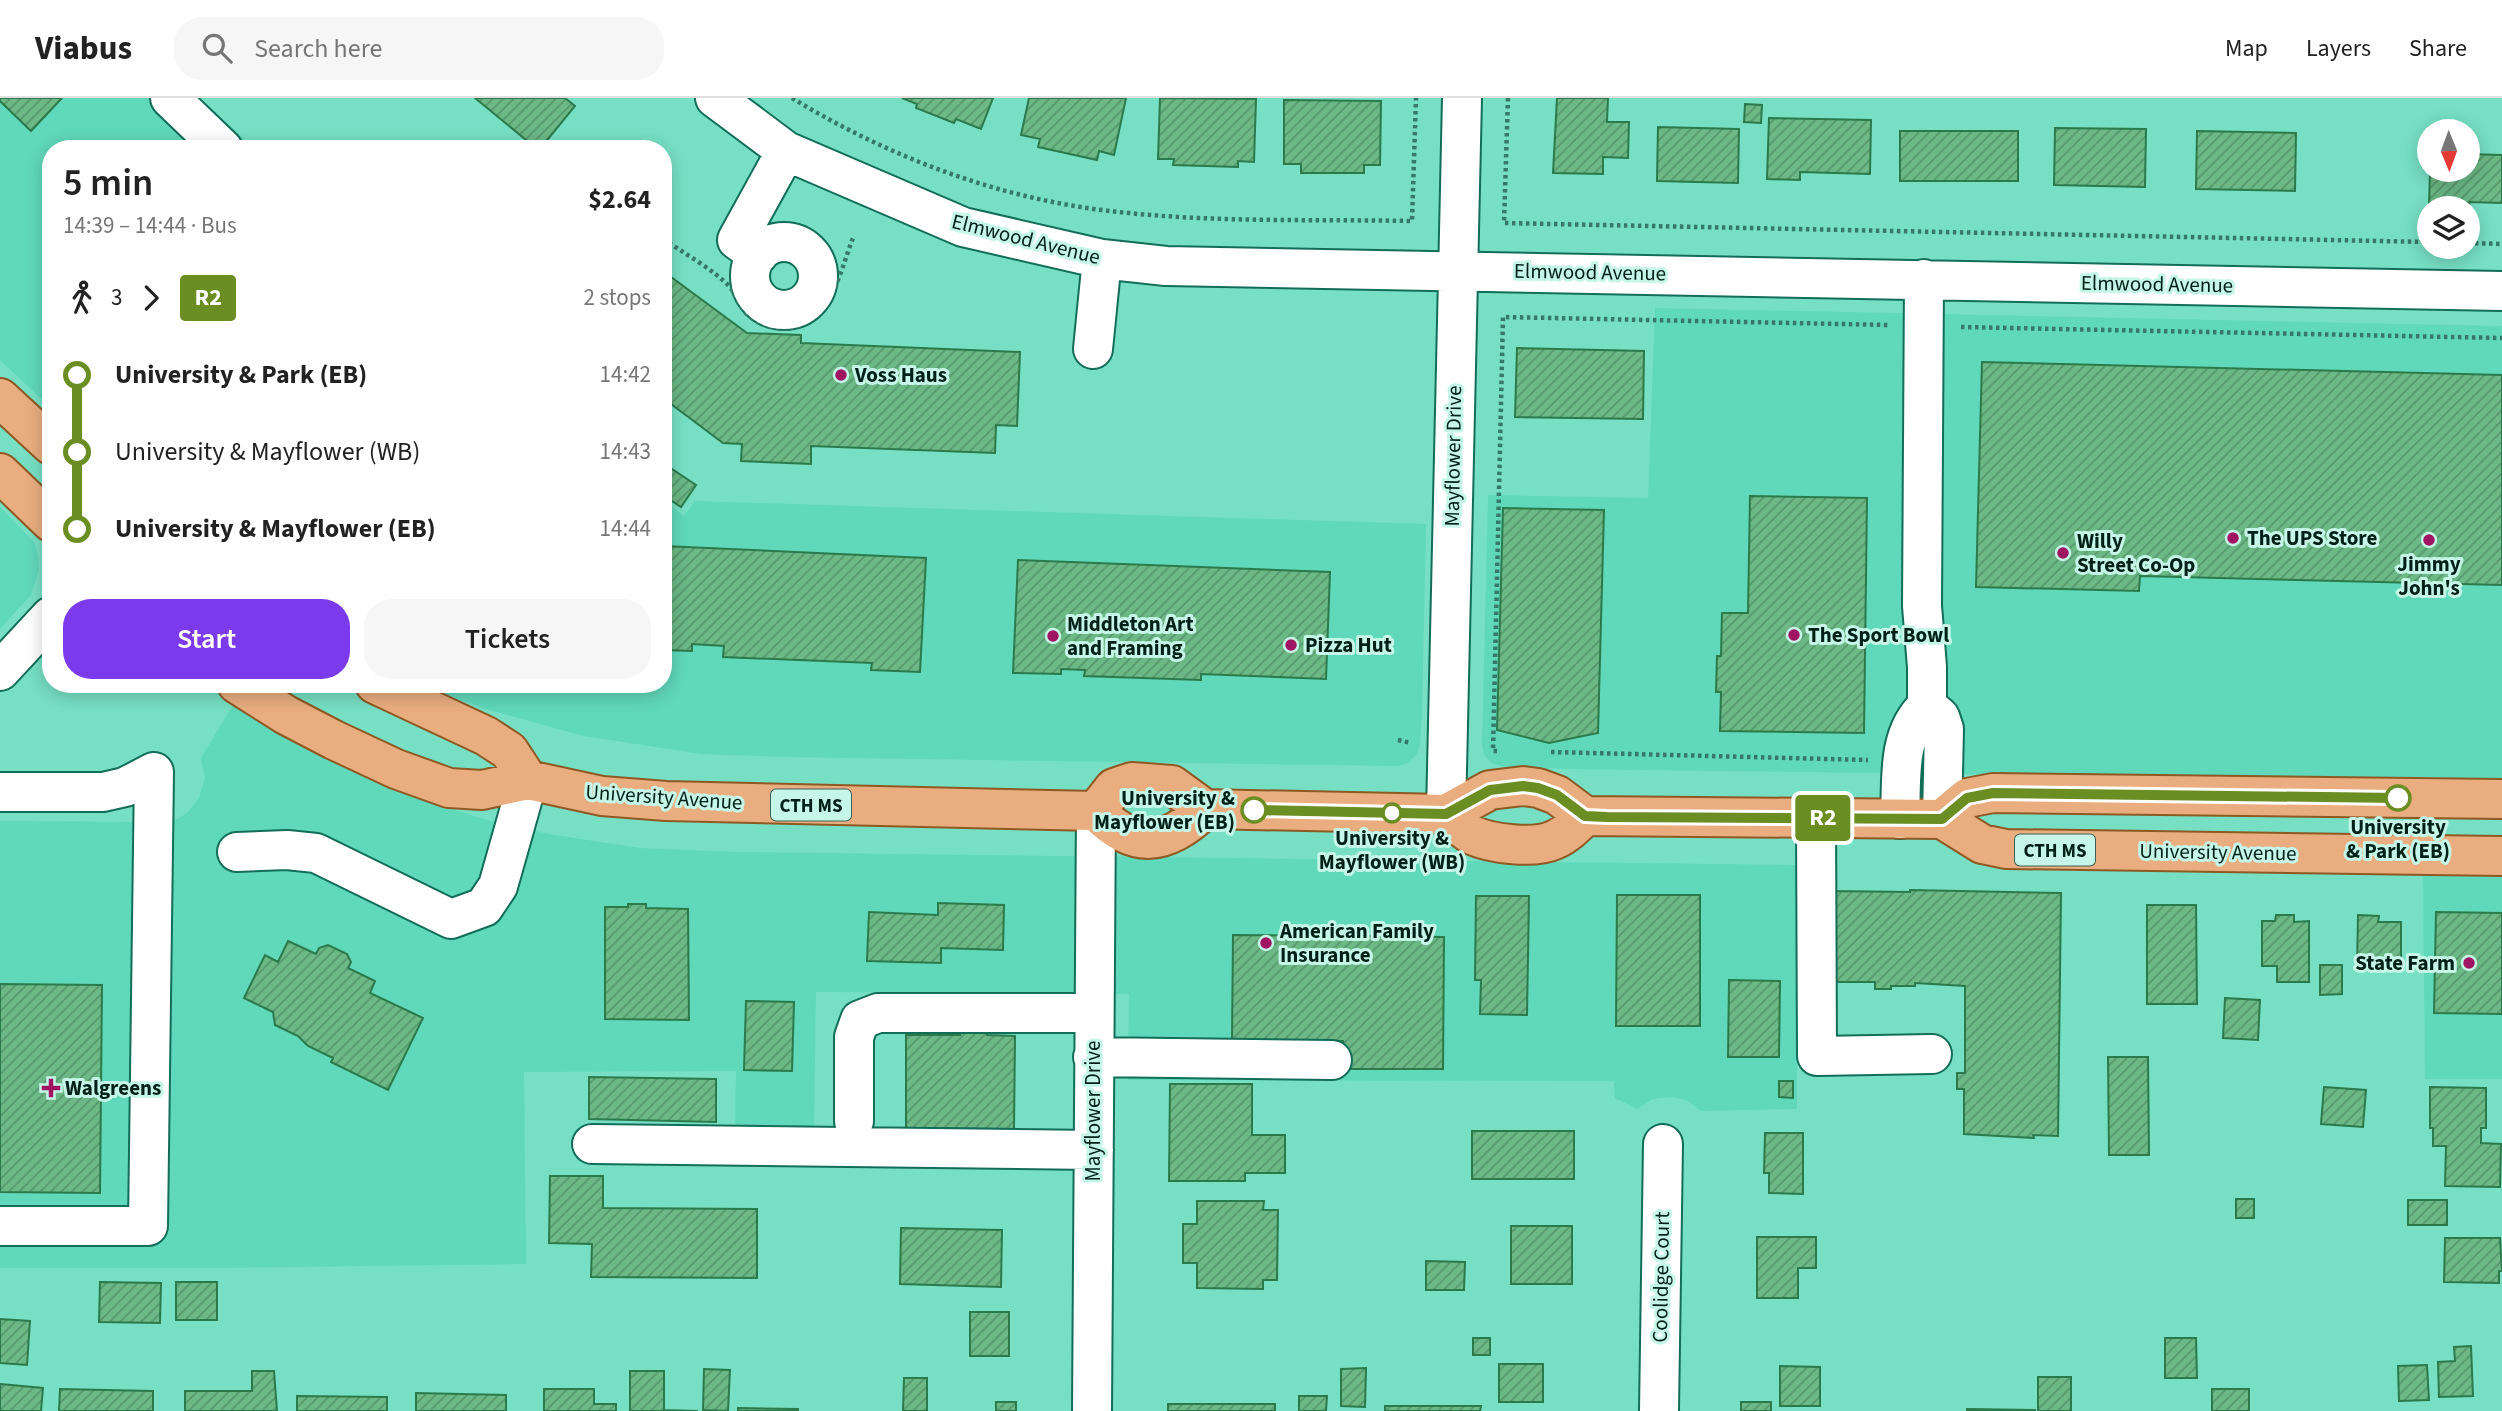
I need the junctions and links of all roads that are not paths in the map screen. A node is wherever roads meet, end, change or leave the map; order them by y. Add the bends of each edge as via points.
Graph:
1 (170, 98) edge
2 (715, 98) edge
3 (1462, 98) edge
4 (214, 140) edge
5 (786, 151) junction
6 (758, 255) dead end
7 (1102, 259) junction
8 (1457, 270) junction
9 (1924, 279) junction
10 (2502, 291) edge
11 (1093, 349) dead end
12 (0, 398) edge
13 (42, 437) edge
14 (0, 473) edge
15 (42, 513) edge
16 (42, 627) edge
17 (0, 671) edge
18 (252, 693) edge
19 (394, 693) edge
20 (1927, 706) junction
21 (528, 780) junction
22 (0, 792) edge
23 (2502, 799) edge
24 (1205, 809) junction
25 (1096, 811) junction
26 (1446, 814) junction
27 (1585, 816) junction
28 (1816, 818) junction
29 (1900, 819) junction
30 (1942, 819) junction
31 (237, 852) dead end
32 (2502, 856) edge
33 (1094, 1013) junction
34 (1932, 1054) dead end
35 (1093, 1057) junction
36 (1332, 1060) dead end
37 (854, 1121) dead end
38 (592, 1144) dead end
39 (1664, 1144) dead end
40 (1094, 1150) junction
41 (0, 1226) edge
42 (1092, 1411) edge
43 (1660, 1411) edge

1 - 4 street
2 - 5 street, Elmwood Avenue
3 - 8 street, Mayflower Drive
5 - 6 street via 737,240
5 - 7 street, Elmwood Avenue via 963,227
7 - 8 street, Elmwood Avenue via 1166,266
7 - 11 street
8 - 9 street, Elmwood Avenue
8 - 26 street, Mayflower Drive
9 - 10 street, Elmwood Avenue
9 - 20 street via 1922,606
12 - 13 main road
14 - 15 main road
16 - 17 street
18 - 21 main road, University Avenue / CTH MS via 313,730 449,788 482,790
19 - 21 main road via 486,736 509,751
20 - 29 street via 1913,721 1905,744
20 - 30 street via 1937,712 1944,729
21 - 25 main road, University Avenue / CTH MS via 617,798
21 - 31 street via 498,886 484,907 451,919 316,853
22 - 41 street via 103,792 154,772 148,1226
23 - 30 main road via 1993,793 1967,798
24 - 25 main road via 1179,832 1150,838 1122,833
24 - 25 main road via 1172,785 1132,782 1114,788
24 - 26 main road
25 - 33 street, Mayflower Drive
26 - 27 main road via 1490,790 1523,786 1557,795
26 - 27 main road via 1482,839 1535,845 1564,835
27 - 28 main road
28 - 29 main road
28 - 34 street via 1816,1056
29 - 30 main road
30 - 32 main road, University Avenue / CTH MS via 1982,844 2000,849
33 - 35 street, Mayflower Drive
33 - 37 street via 878,1013 860,1020 854,1037
35 - 36 street
35 - 40 street, Mayflower Drive
38 - 40 street
39 - 43 street, Coolidge Court
40 - 42 street, Mayflower Drive

